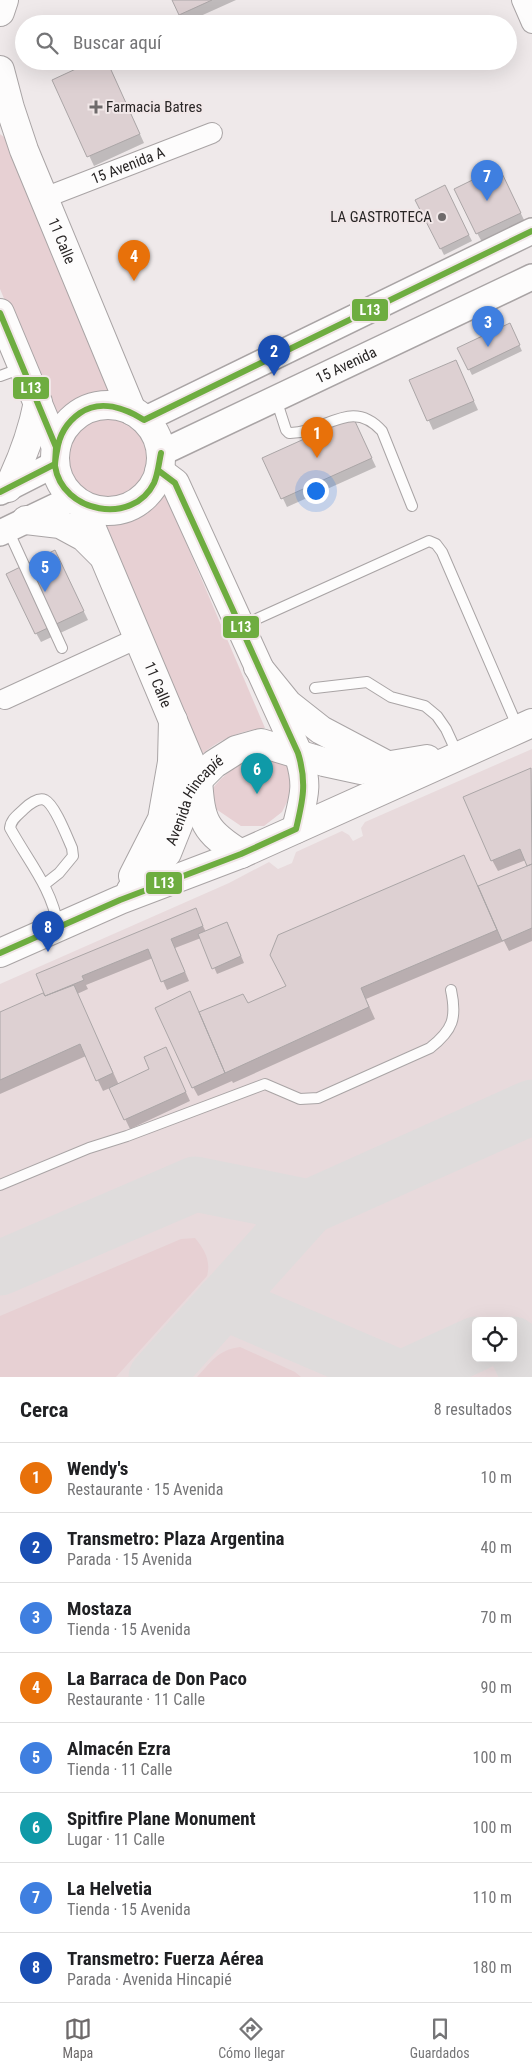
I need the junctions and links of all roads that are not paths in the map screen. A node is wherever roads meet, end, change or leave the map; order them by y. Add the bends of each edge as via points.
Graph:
1 (4, 0) edge
2 (522, 0) edge
3 (0, 12) edge
4 (532, 23) edge
5 (0, 70) edge
6 (0, 124) edge
7 (212, 133) dead end
8 (24, 150) junction
9 (44, 198) junction
10 (532, 231) edge
11 (532, 277) edge
12 (0, 313) edge
13 (11, 372) edge
14 (276, 398) junction
15 (38, 402) junction
16 (138, 415) junction
17 (56, 455) junction
18 (160, 462) junction
19 (4, 490) edge
20 (78, 501) junction
21 (412, 506) dead end
22 (11, 527) edge
23 (104, 557) junction
24 (240, 627) junction
25 (138, 638) junction
26 (62, 648) dead end
27 (258, 667) junction
28 (315, 688) dead end
29 (5, 698) dead end
30 (173, 720) junction
31 (525, 726) edge
32 (297, 752) junction
33 (462, 752) junction
34 (389, 766) junction
35 (198, 780) junction
36 (296, 829) junction
37 (241, 854) junction
38 (45, 884) junction
39 (120, 900) junction
40 (58, 927) junction
41 (0, 953) edge
42 (451, 990) dead end
43 (0, 1185) edge

1 - 3 main road
2 - 4 street
5 - 8 main road, 11 Calle
6 - 8 main road
7 - 9 street, 15 Avenida A
8 - 9 main road, 11 Calle
9 - 16 main road, 11 Calle
10 - 16 street
11 - 14 street, 15 Avenida
12 - 13 main road
13 - 15 main road
14 - 18 street, 15 Avenida
14 - 21 lane via 289,433 354,415 375,423 382,431
15 - 17 main road
15 - 19 main road via 23,457
16 - 17 main road via 117,406 85,410 62,432
16 - 18 main road via 155,435
17 - 19 street
17 - 20 main road via 61,483
18 - 20 main road via 151,489 138,502 120,510 100,511
18 - 24 main road via 175,483
20 - 22 street
20 - 23 main road, 11 Calle
22 - 23 main road via 60,524 84,537
22 - 26 lane
23 - 25 main road, 11 Calle
24 - 27 main road
24 - 31 lane via 429,542 436,544
25 - 29 street
25 - 30 main road, 11 Calle
27 - 32 main road
27 - 34 main road via 288,704 322,730
28 - 33 lane via 367,682 391,697 425,706 437,716
30 - 35 main road, 11 Calle
30 - 39 main road via 172,762 162,819
31 - 33 main road, Avenida Hincapié
32 - 34 main road, Avenida Hincapié via 361,770
32 - 35 main road, Avenida Hincapié via 261,742 236,750 214,764
32 - 36 main road via 306,784
33 - 34 main road, Avenida Hincapié
33 - 36 main road, Avenida Hincapié
35 - 37 main road, 11 Calle via 200,810 205,823 217,838
35 - 39 main road, Avenida Hincapié via 188,795 166,853
36 - 37 main road, Avenida Hincapié
37 - 39 main road, Avenida Hincapié
38 - 38 lane via 10,825 28,806 40,799 53,809 73,856
38 - 40 lane via 56,911
39 - 40 main road, Avenida Hincapié
40 - 41 main road, Avenida Hincapié
42 - 43 lane via 455,1008 452,1025 443,1038 430,1048 318,1098 300,1099 265,1084 89,1148

